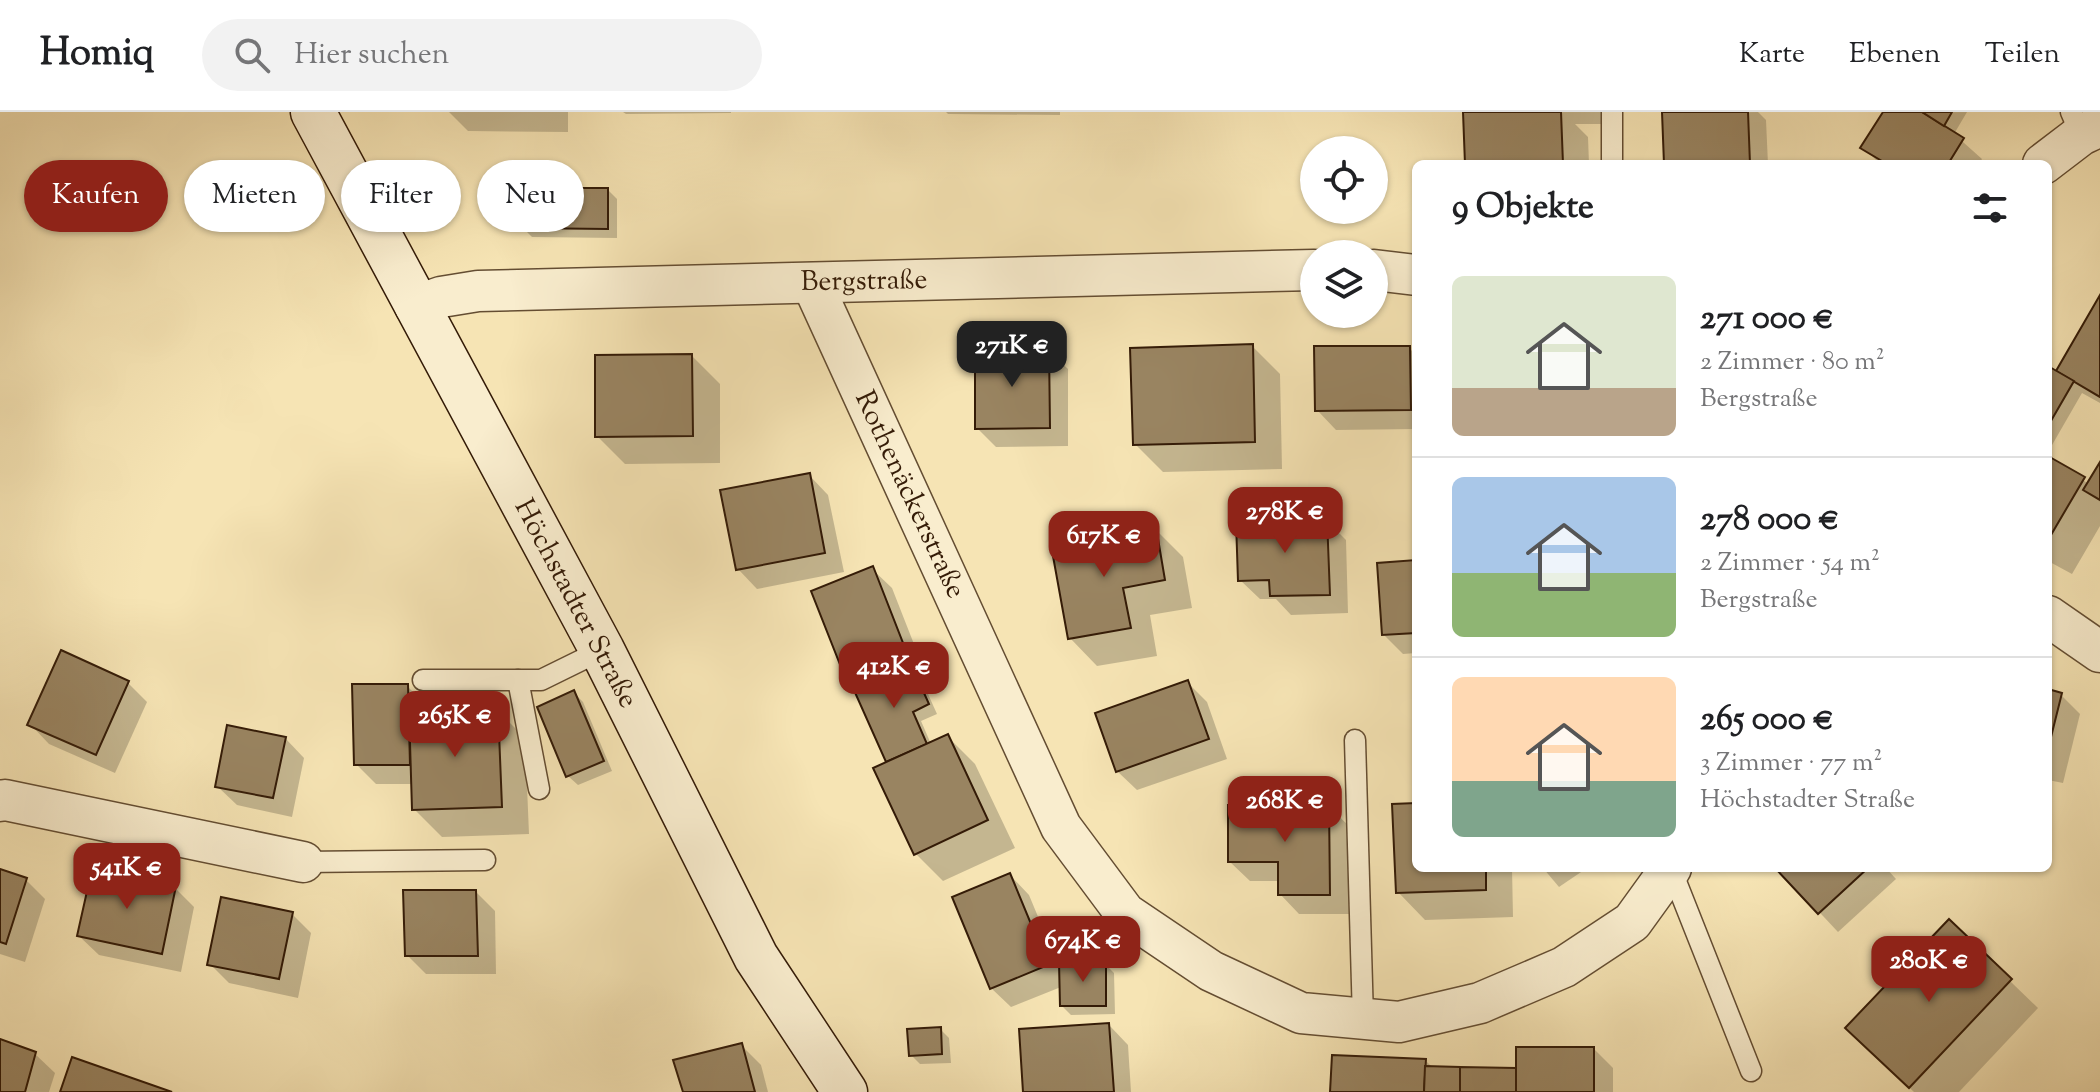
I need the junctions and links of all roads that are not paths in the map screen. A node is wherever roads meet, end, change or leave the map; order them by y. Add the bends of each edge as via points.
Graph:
1 (313, 112) edge
2 (1612, 112) edge
3 (2084, 124) edge
4 (1612, 160) edge
5 (2047, 160) edge
6 (1300, 270) edge
7 (1388, 272) edge
8 (1412, 275) edge
9 (812, 283) junction
10 (415, 306) junction
11 (2052, 619) edge
12 (602, 650) junction
13 (2100, 652) edge
14 (423, 680) dead end
15 (518, 680) junction
16 (1355, 740) dead end
17 (539, 789) dead end
18 (0, 801) edge
19 (485, 860) dead end
20 (303, 862) joint
21 (1668, 872) edge
22 (1673, 872) edge
23 (1363, 1019) junction
24 (1751, 1071) dead end
25 (845, 1092) edge

1 - 10 street, Höchstadter Straße
2 - 4 lane
3 - 5 street
6 - 9 street, Bergstraße
7 - 8 street
9 - 10 street, Bergstraße via 478,291
9 - 23 street, Rothenäckerstraße via 1061,827 1125,913 1211,971 1301,1013
10 - 12 street, Höchstadter Straße
11 - 13 street
12 - 15 lane via 541,680
12 - 25 street, Höchstadter Straße via 756,957
14 - 15 lane
15 - 17 lane
16 - 23 lane
18 - 20 street
19 - 20 lane
21 - 23 street, Rothenäckerstraße via 1632,922 1564,967 1480,1003 1399,1022
22 - 24 lane

